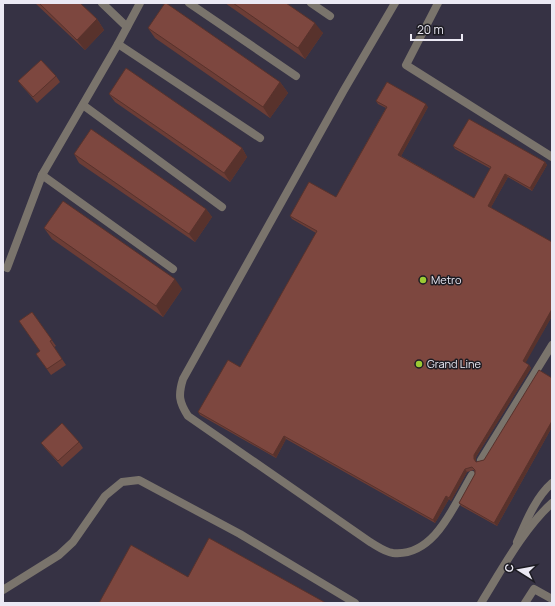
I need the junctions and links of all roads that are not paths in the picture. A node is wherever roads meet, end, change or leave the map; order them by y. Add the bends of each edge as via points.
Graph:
1 (102, 3) edge
2 (140, 3) edge
3 (190, 3) edge
4 (311, 3) edge
5 (394, 3) edge
6 (438, 3) edge
7 (330, 16) dead end
8 (127, 27) junction
9 (118, 44) junction
10 (296, 76) dead end
11 (83, 105) junction
12 (260, 138) dead end
13 (552, 157) edge
14 (42, 175) junction
15 (222, 207) dead end
16 (7, 268) dead end
17 (172, 269) dead end
18 (552, 345) edge
19 (481, 460) edge
20 (472, 475) dead end
21 (552, 483) edge
22 (552, 503) edge
23 (510, 557) junction
24 (3, 590) edge
25 (552, 599) edge
26 (355, 603) edge
27 (481, 603) edge
28 (525, 603) edge

1 - 8 street
2 - 8 street
3 - 10 street
4 - 7 street
5 - 20 street via 183,379 179,391 180,403 188,416 370,542 391,553 408,553 422,547 437,533
6 - 13 street via 406,65
8 - 9 street
9 - 11 street
9 - 12 street
11 - 14 street
11 - 15 street
14 - 16 street
14 - 17 street
18 - 19 street
21 - 23 street via 527,518
22 - 23 street
23 - 27 street
24 - 26 street via 59,555 73,542 105,496 122,482 139,480 240,534
25 - 28 street via 534,588

